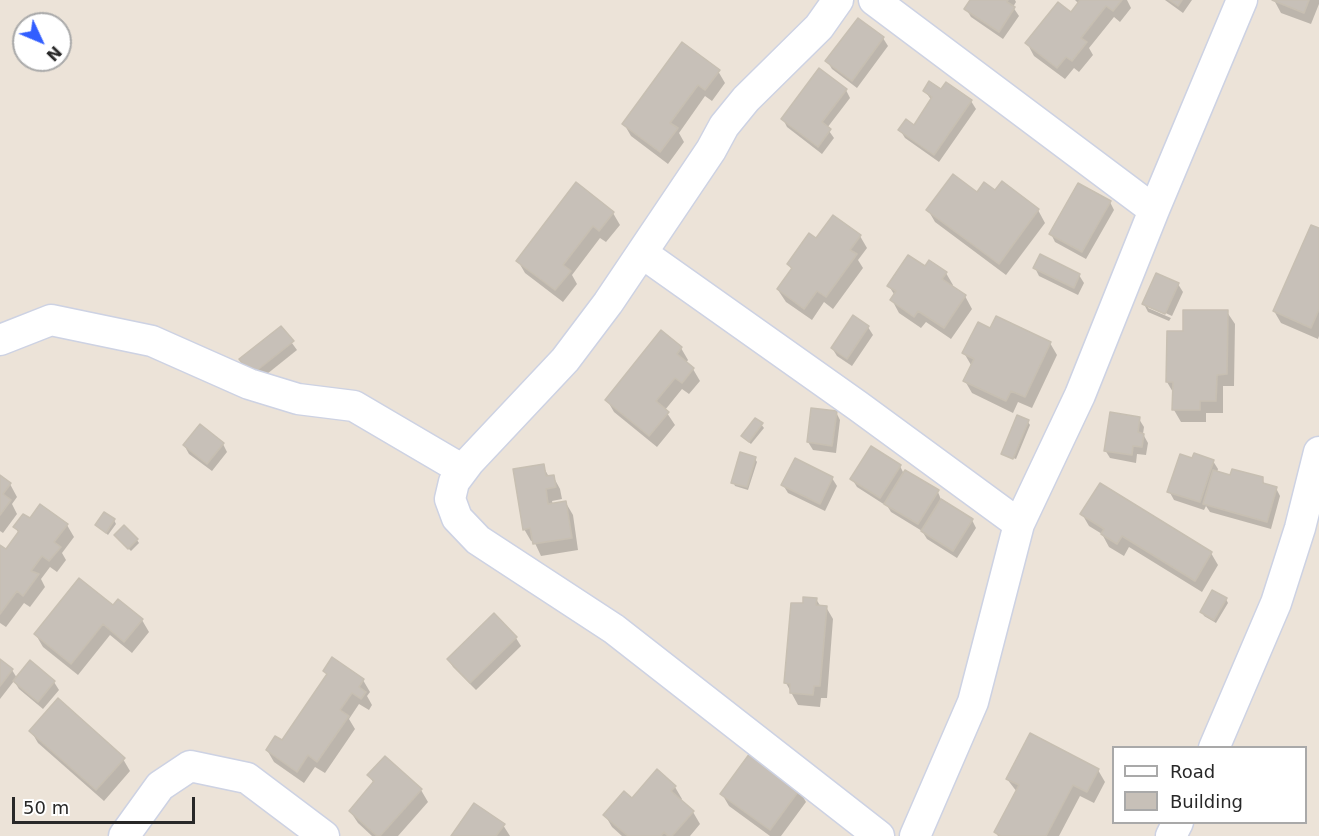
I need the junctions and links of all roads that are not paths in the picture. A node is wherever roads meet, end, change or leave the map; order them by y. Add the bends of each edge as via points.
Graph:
1 (838, 0) edge
2 (874, 0) edge
3 (1242, 0) edge
4 (1154, 210) junction
5 (642, 253) junction
6 (0, 340) edge
7 (1319, 452) edge
8 (463, 470) junction
9 (1019, 524) junction
10 (1214, 746) edge
11 (124, 836) edge
12 (324, 836) edge
13 (879, 836) edge
14 (915, 836) edge

1 - 5 street via 819,27 723,126
2 - 4 street
3 - 4 street
4 - 9 street via 1080,395
5 - 8 street via 565,360
5 - 9 street
6 - 8 street via 51,320 152,341 249,384 298,399 354,406
7 - 10 street via 1300,528 1275,603
8 - 13 street via 454,482 450,500 457,518 478,540 614,630
9 - 14 street via 973,702
11 - 12 street via 160,786 190,766 247,778

